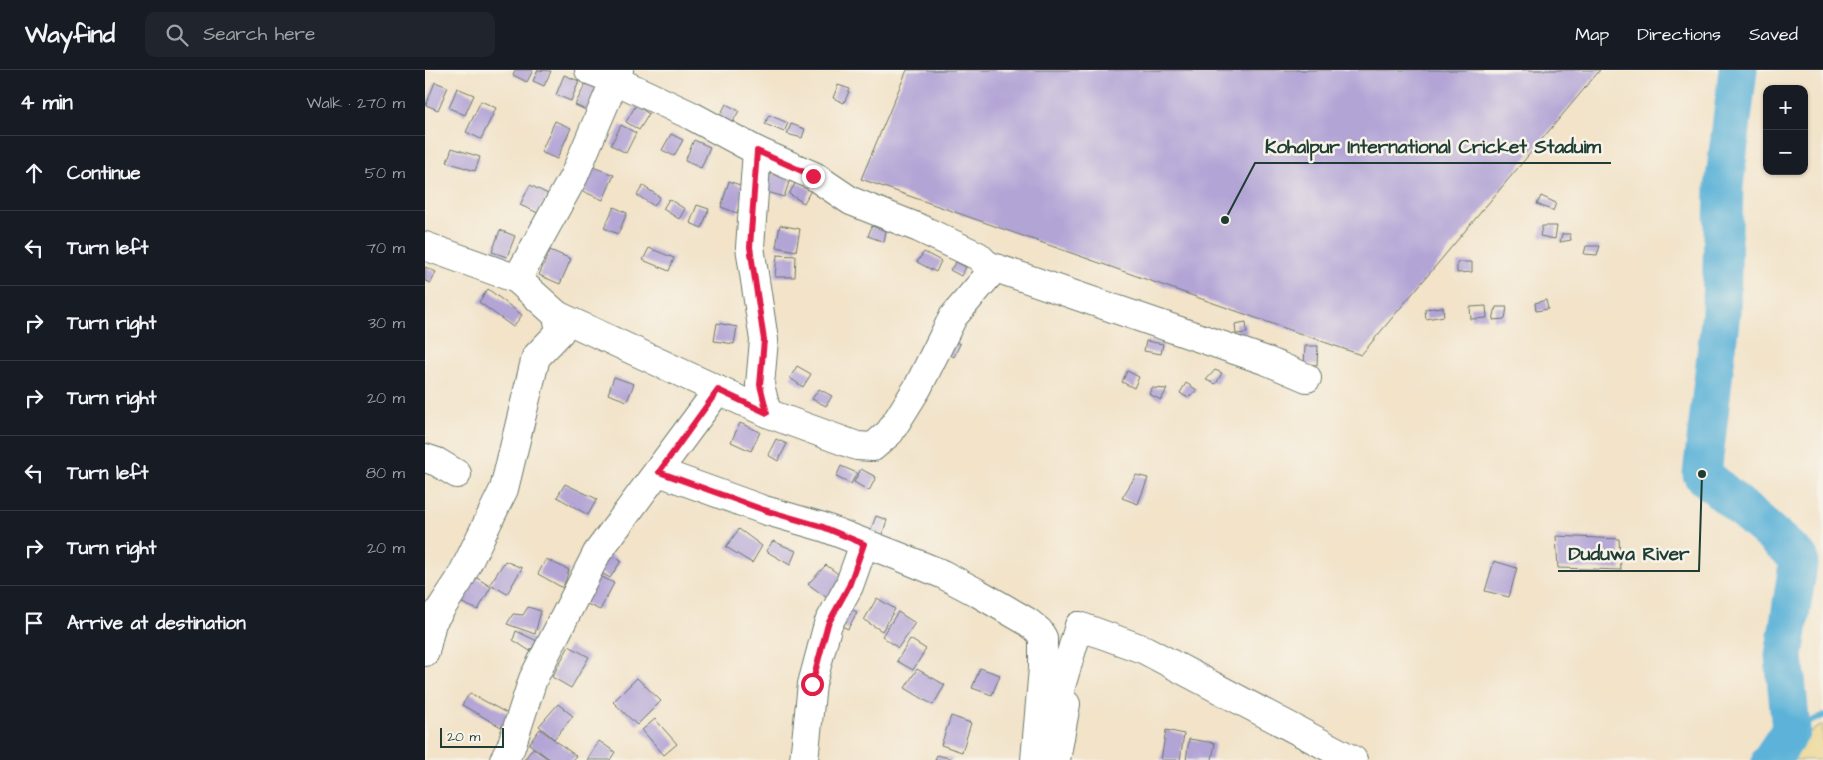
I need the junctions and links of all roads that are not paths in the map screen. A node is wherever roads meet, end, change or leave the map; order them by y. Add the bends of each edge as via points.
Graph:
1 (589, 70) edge
2 (617, 75) edge
3 (757, 151) junction
4 (425, 246) edge
5 (987, 265) junction
6 (517, 279) junction
7 (557, 315) junction
8 (1307, 378) dead end
9 (718, 390) junction
10 (767, 413) junction
11 (425, 458) edge
12 (659, 472) junction
13 (457, 474) dead end
14 (864, 544) junction
15 (1079, 626) junction
16 (425, 652) edge
17 (504, 760) edge
18 (804, 760) edge
19 (1035, 760) edge
20 (1038, 760) edge
21 (1056, 760) edge
22 (1353, 760) edge

1 - 2 street
2 - 3 street
2 - 6 street via 574,176
3 - 5 street via 813,176 851,201 978,256
3 - 10 street via 750,247 764,340 760,385
4 - 6 street
5 - 8 street via 1267,360
5 - 10 street via 988,276 953,318 890,432 873,447 857,446
6 - 7 street
7 - 9 street
7 - 16 street via 559,332 536,357 504,489 459,581 432,622
9 - 10 street
9 - 12 street
11 - 13 street
12 - 14 street
12 - 17 street via 597,553 533,679
14 - 18 street via 849,586 828,624 812,684
14 - 19 street via 942,574 978,592 1039,631 1043,638 1043,668
15 - 20 street
15 - 21 street
15 - 22 street via 1145,650

